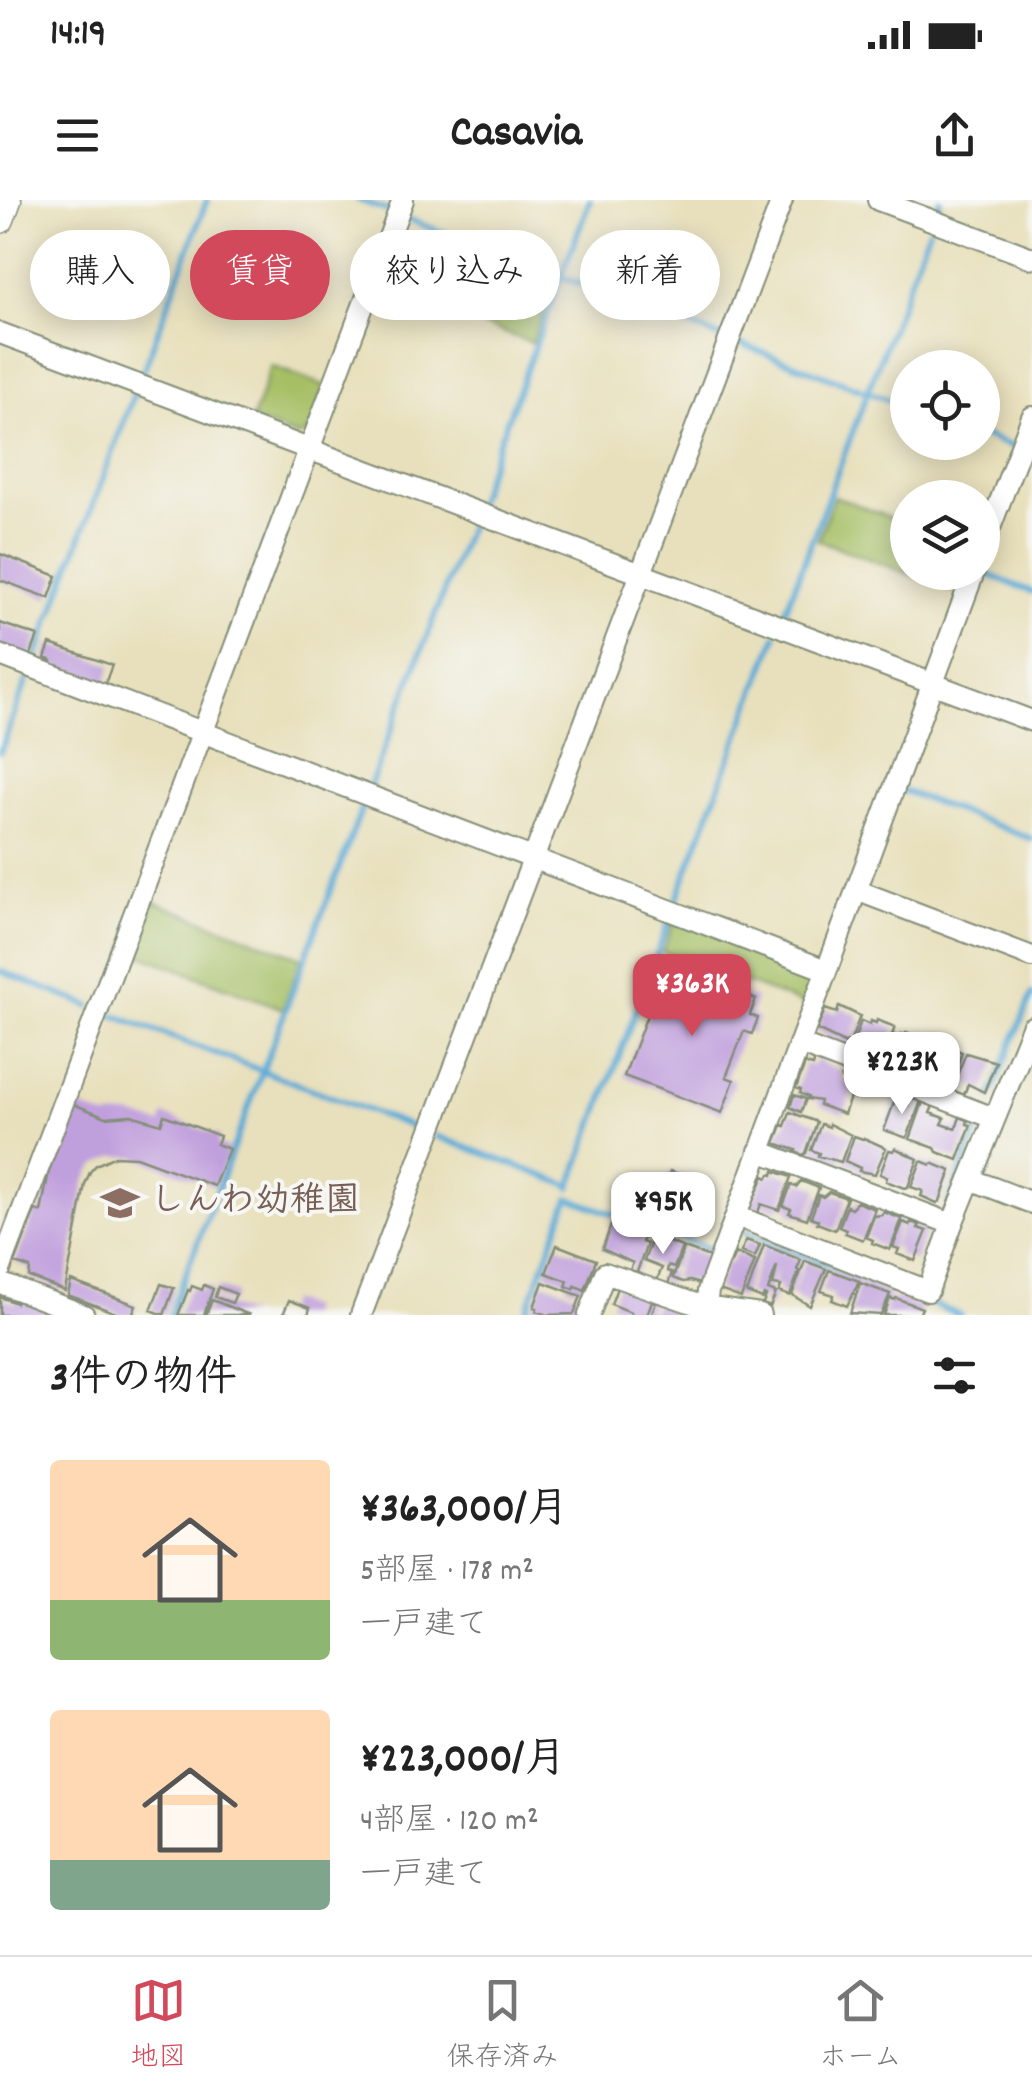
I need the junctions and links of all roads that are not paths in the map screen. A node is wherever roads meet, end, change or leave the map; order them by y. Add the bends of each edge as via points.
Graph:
1 (7, 200) edge
2 (402, 200) edge
3 (782, 200) edge
4 (878, 200) edge
5 (0, 219) edge
6 (1032, 258) edge
7 (0, 333) edge
8 (1032, 417) edge
9 (309, 449) junction
10 (1000, 501) edge
11 (642, 574) junction
12 (967, 590) edge
13 (0, 655) edge
14 (932, 683) junction
15 (1032, 721) edge
16 (202, 732) junction
17 (534, 859) junction
18 (856, 890) junction
19 (1032, 958) edge
20 (826, 970) junction
21 (1032, 1027) edge
22 (799, 1044) junction
23 (994, 1118) junction
24 (760, 1151) junction
25 (970, 1179) junction
26 (1032, 1203) edge
27 (736, 1216) junction
28 (952, 1224) junction
29 (0, 1270) edge
30 (0, 1284) edge
31 (705, 1311) edge
32 (84, 1315) edge
33 (362, 1315) edge
34 (589, 1315) edge
35 (760, 1315) edge

1 - 5 street
2 - 9 street
3 - 11 street
4 - 6 street
7 - 9 street
8 - 10 street
9 - 11 street
9 - 16 street
11 - 14 street
11 - 17 street
12 - 14 street
13 - 16 street
14 - 15 street
14 - 18 street
16 - 17 street
16 - 29 street
17 - 20 street
17 - 33 street
18 - 19 street
18 - 20 street
20 - 22 street
21 - 23 street
22 - 23 street
22 - 24 street
23 - 25 street
24 - 27 street
24 - 28 street
25 - 26 street
25 - 28 street
27 - 28 street via 928,1291
27 - 31 street
30 - 32 street
31 - 34 street via 605,1273
31 - 35 street

